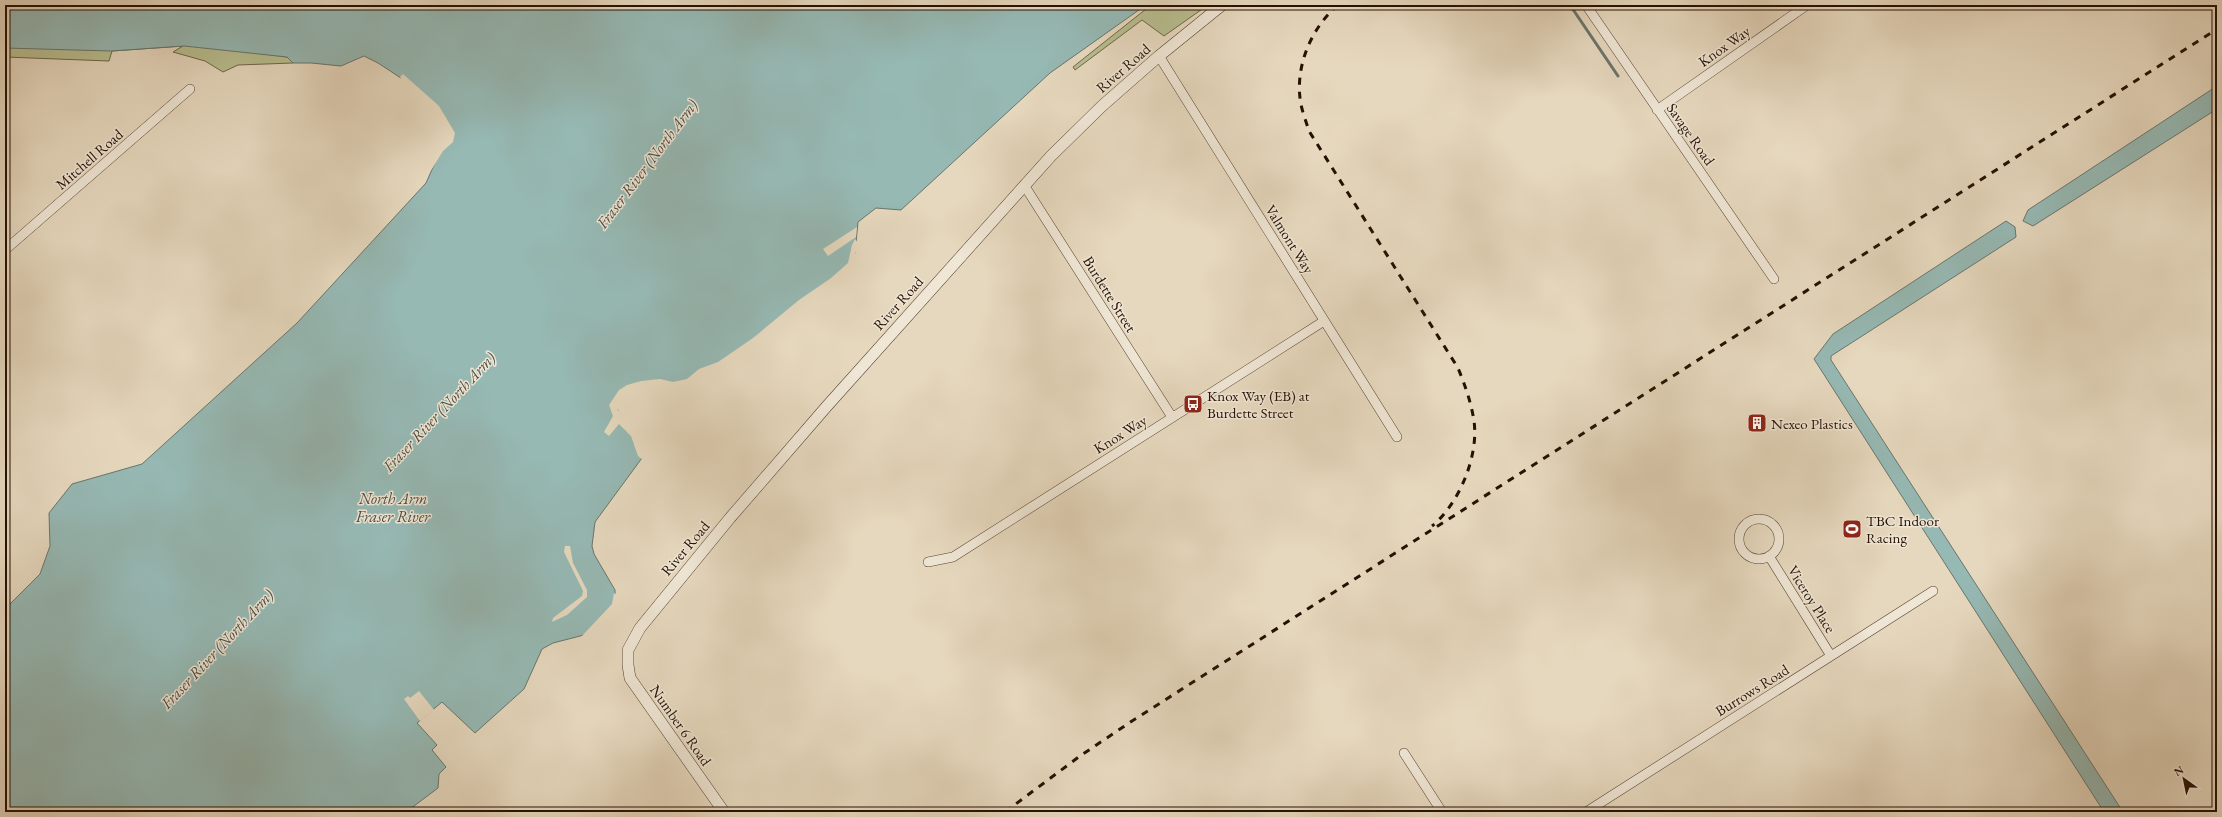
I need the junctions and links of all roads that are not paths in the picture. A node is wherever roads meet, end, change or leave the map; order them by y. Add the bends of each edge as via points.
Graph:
1 (1222, 5) edge
2 (1586, 5) edge
3 (1807, 5) edge
4 (1159, 56) junction
5 (190, 89) dead end
6 (1657, 110) junction
7 (1024, 185) junction
8 (5, 250) edge
9 (1774, 279) dead end
10 (1324, 321) junction
11 (1172, 418) junction
12 (1397, 437) dead end
13 (1770, 556) junction
14 (928, 562) dead end
15 (1933, 591) dead end
16 (628, 650) joint
17 (1831, 656) junction
18 (1404, 753) dead end
19 (724, 812) edge
20 (1442, 812) edge
21 (1586, 812) edge

1 - 4 street, River Road
2 - 6 street, Savage Road
3 - 6 street, Knox Way
4 - 7 street, River Road via 1102,106
4 - 10 street, Valmont Way
5 - 8 street, Mitchell Road
6 - 9 street, Savage Road
7 - 11 street, Burdette Street
7 - 16 street, River Road via 730,518 640,628
10 - 11 street, Knox Way
10 - 12 street, Valmont Way
11 - 14 street, Knox Way via 953,557
13 - 13 street, Viceroy Place via 1778,547 1776,528 1766,520 1748,522 1739,533 1743,553 1756,559
13 - 17 street, Viceroy Place
15 - 17 street, Burrows Road
16 - 19 street, Number 6 Road via 630,678 637,690
17 - 21 street, Burrows Road
18 - 20 street

